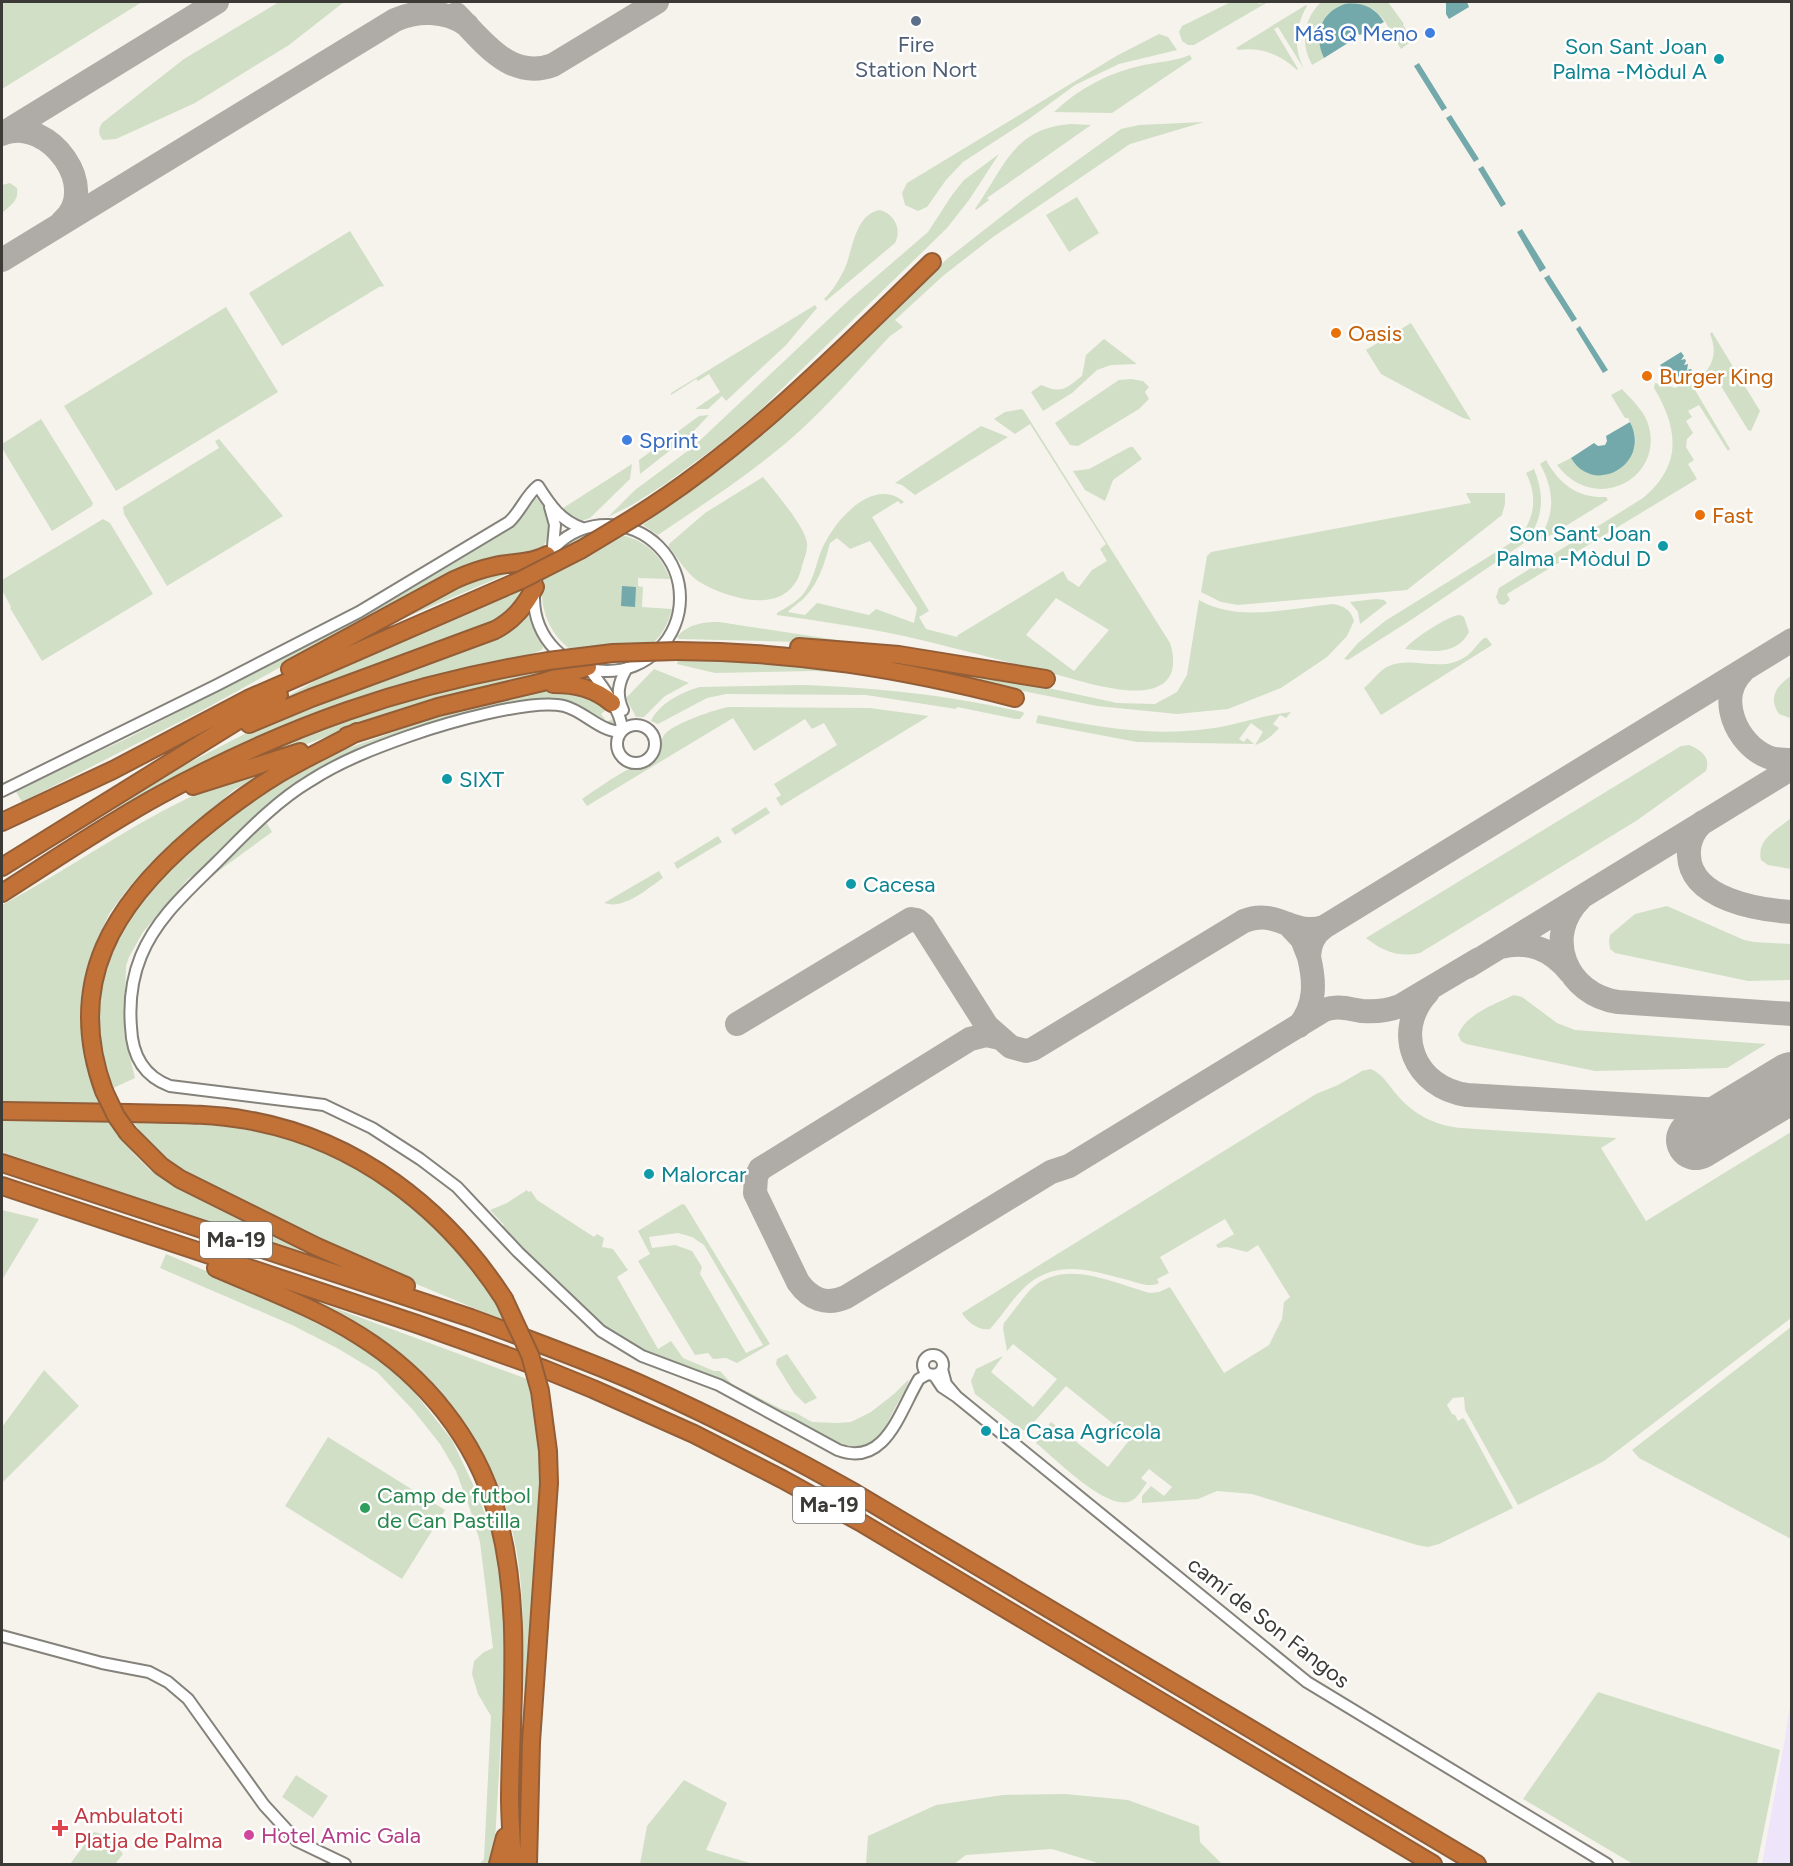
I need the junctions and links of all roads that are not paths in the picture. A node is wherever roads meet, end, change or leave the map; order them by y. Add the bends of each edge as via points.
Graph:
1 (932, 262) dead end
2 (547, 501) junction
3 (582, 528) junction
4 (550, 550) junction
5 (528, 584) junction
6 (363, 648) junction
7 (723, 651) junction
8 (588, 668) junction
9 (627, 668) junction
10 (1046, 679) dead end
11 (531, 685) junction
12 (1015, 698) dead end
13 (248, 699) junction
14 (612, 703) junction
15 (637, 725) junction
16 (606, 729) junction
17 (621, 731) junction
18 (357, 732) junction
19 (616, 746) junction
20 (176, 760) junction
21 (2, 791) edge
22 (158, 796) junction
23 (2, 822) edge
24 (2, 867) edge
25 (2, 893) edge
26 (2, 1111) edge
27 (2, 1163) edge
28 (2, 1186) edge
29 (177, 1246) junction
30 (471, 1318) junction
31 (942, 1369) junction
32 (932, 1374) junction
33 (957, 1397) junction
34 (2, 1636) edge
35 (510, 1797) junction
36 (529, 1818) junction
37 (345, 1864) edge
38 (498, 1864) edge
39 (513, 1864) edge
40 (528, 1864) edge
41 (533, 1864) edge
42 (1433, 1864) edge
43 (1477, 1864) edge
44 (1607, 1864) edge

1 - 5 highway, bridge via 737,444 669,495
2 - 3 street via 563,519
2 - 4 street via 555,525
2 - 21 street via 538,486 509,522 359,612
3 - 4 street
3 - 9 street via 612,525 641,534 662,550 677,576 679,610 670,635 655,655
4 - 5 street
4 - 13 highway via 534,560 496,565 454,580 274,679
5 - 6 highway
5 - 8 street via 547,638 564,657
5 - 20 highway via 529,598 514,617 495,630 273,713
6 - 13 highway
6 - 20 highway via 240,718
7 - 10 highway via 803,646 864,650
7 - 12 highway via 790,655 887,669
7 - 22 highway, bridge via 613,653 548,661 437,683 350,709 273,739
8 - 9 street
8 - 11 highway
8 - 14 street
9 - 15 street via 618,694 627,719
11 - 14 highway via 584,687
11 - 18 highway
13 - 23 highway via 113,770
14 - 17 street via 621,721
15 - 17 street
15 - 19 street via 649,729 654,737 655,748 650,758 630,763
16 - 17 street
16 - 19 street
16 - 32 street via 562,705 520,707 411,735 347,761 296,790 185,894 152,935 137,968 130,1000 131,1034 140,1063 156,1080 170,1086 324,1106 372,1128 457,1187 601,1331 642,1356 719,1385 838,1450 863,1453 880,1444 919,1379
17 - 19 street
18 - 22 highway
18 - 30 highway, bridge via 255,788 146,881 126,906 103,950 93,992 93,1053 116,1116 161,1166 245,1213 439,1299
20 - 24 highway
22 - 25 highway
26 - 36 highway, bridge via 226,1117 307,1136 373,1167 436,1215 468,1250 504,1299 530,1355 540,1391 548,1451
27 - 30 highway, Ma-19
28 - 29 highway, Ma-19
29 - 35 highway via 187,1256 360,1335 418,1381 454,1424 480,1470 496,1510 506,1555 514,1661
29 - 42 highway, Ma-19 via 502,1354 694,1434 860,1522
30 - 43 highway, Ma-19 via 637,1383 813,1469
31 - 32 street
31 - 32 street via 939,1356 929,1356 924,1367
31 - 33 street, camí de Son Fangos via 944,1381
32 - 33 street
33 - 44 street, camí de Son Fangos via 1307,1682
34 - 37 street via 149,1672 168,1682 188,1699 264,1805 297,1841
35 - 38 highway
35 - 39 highway
36 - 40 highway
36 - 41 highway

